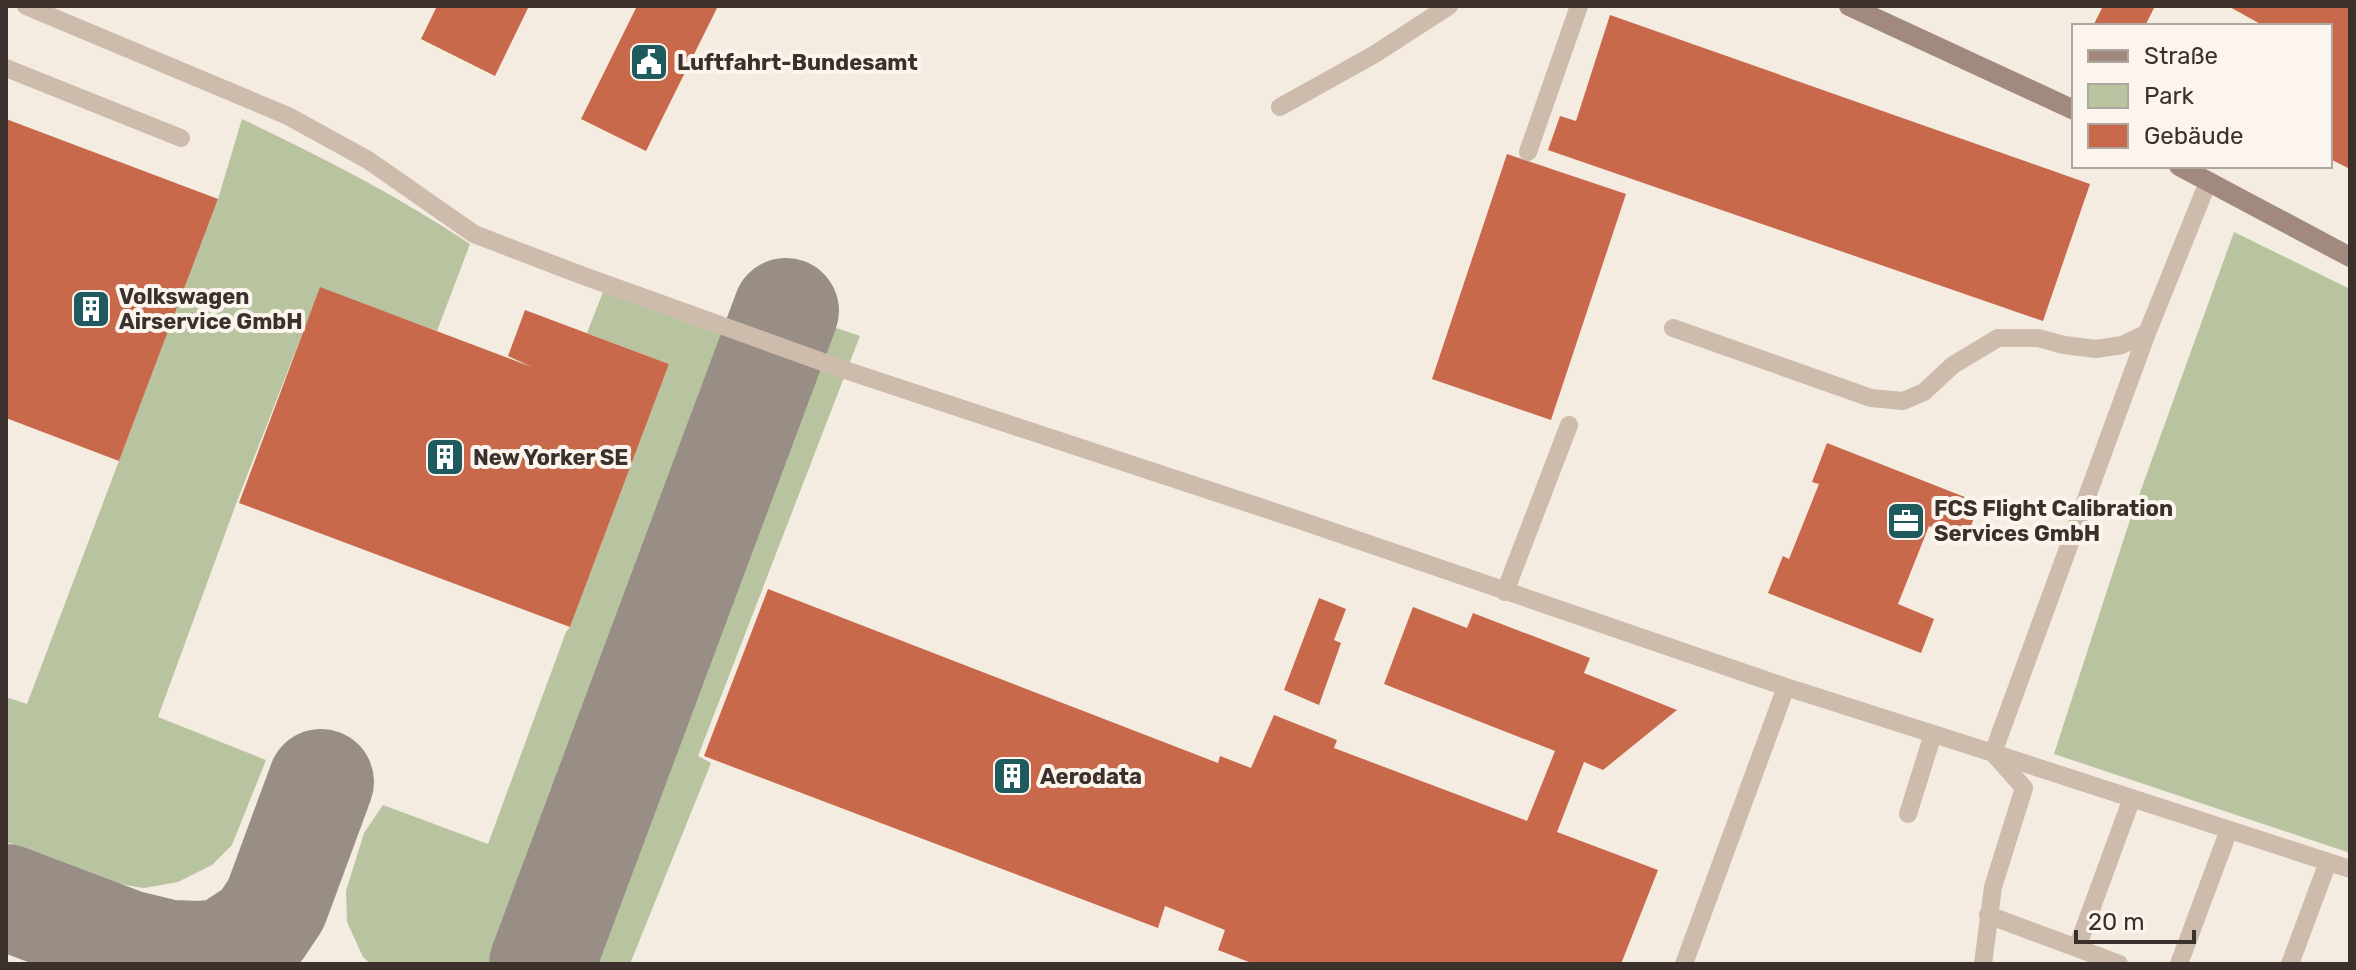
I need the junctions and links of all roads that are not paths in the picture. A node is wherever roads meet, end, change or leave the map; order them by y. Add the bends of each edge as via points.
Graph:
1 (26, 6) edge
2 (1449, 6) edge
3 (1579, 6) edge
4 (1849, 6) edge
5 (6, 68) edge
6 (1280, 107) dead end
7 (2072, 109) edge
8 (181, 138) dead end
9 (1528, 152) dead end
10 (2183, 168) edge
11 (2208, 182) junction
12 (2350, 257) edge
13 (1673, 328) dead end
14 (2147, 333) junction
15 (1569, 425) dead end
16 (1505, 592) junction
17 (1786, 687) junction
18 (1933, 734) junction
19 (1993, 753) junction
20 (2132, 798) junction
21 (1908, 814) dead end
22 (2229, 830) junction
23 (2328, 862) junction
24 (2350, 869) edge
25 (1988, 915) junction
26 (2077, 948) junction
27 (1684, 964) edge
28 (1983, 964) edge
29 (2119, 964) edge
30 (2179, 964) edge
31 (2290, 964) edge

1 - 16 lane via 288,116 368,160 474,234 848,371
2 - 6 lane
3 - 9 lane
4 - 7 street
5 - 8 lane
10 - 11 street
11 - 12 street
11 - 14 lane
13 - 14 lane via 1871,398 1903,401 1924,392 1953,365 1998,338 2038,338 2096,349
14 - 19 lane
15 - 16 lane
16 - 17 lane
17 - 18 lane
17 - 27 lane
18 - 19 lane
18 - 21 lane
19 - 20 lane
19 - 25 lane via 2024,788
20 - 22 lane
20 - 26 lane
22 - 23 lane
22 - 30 lane
23 - 24 lane
23 - 31 lane
25 - 26 lane
25 - 28 lane
26 - 29 lane

